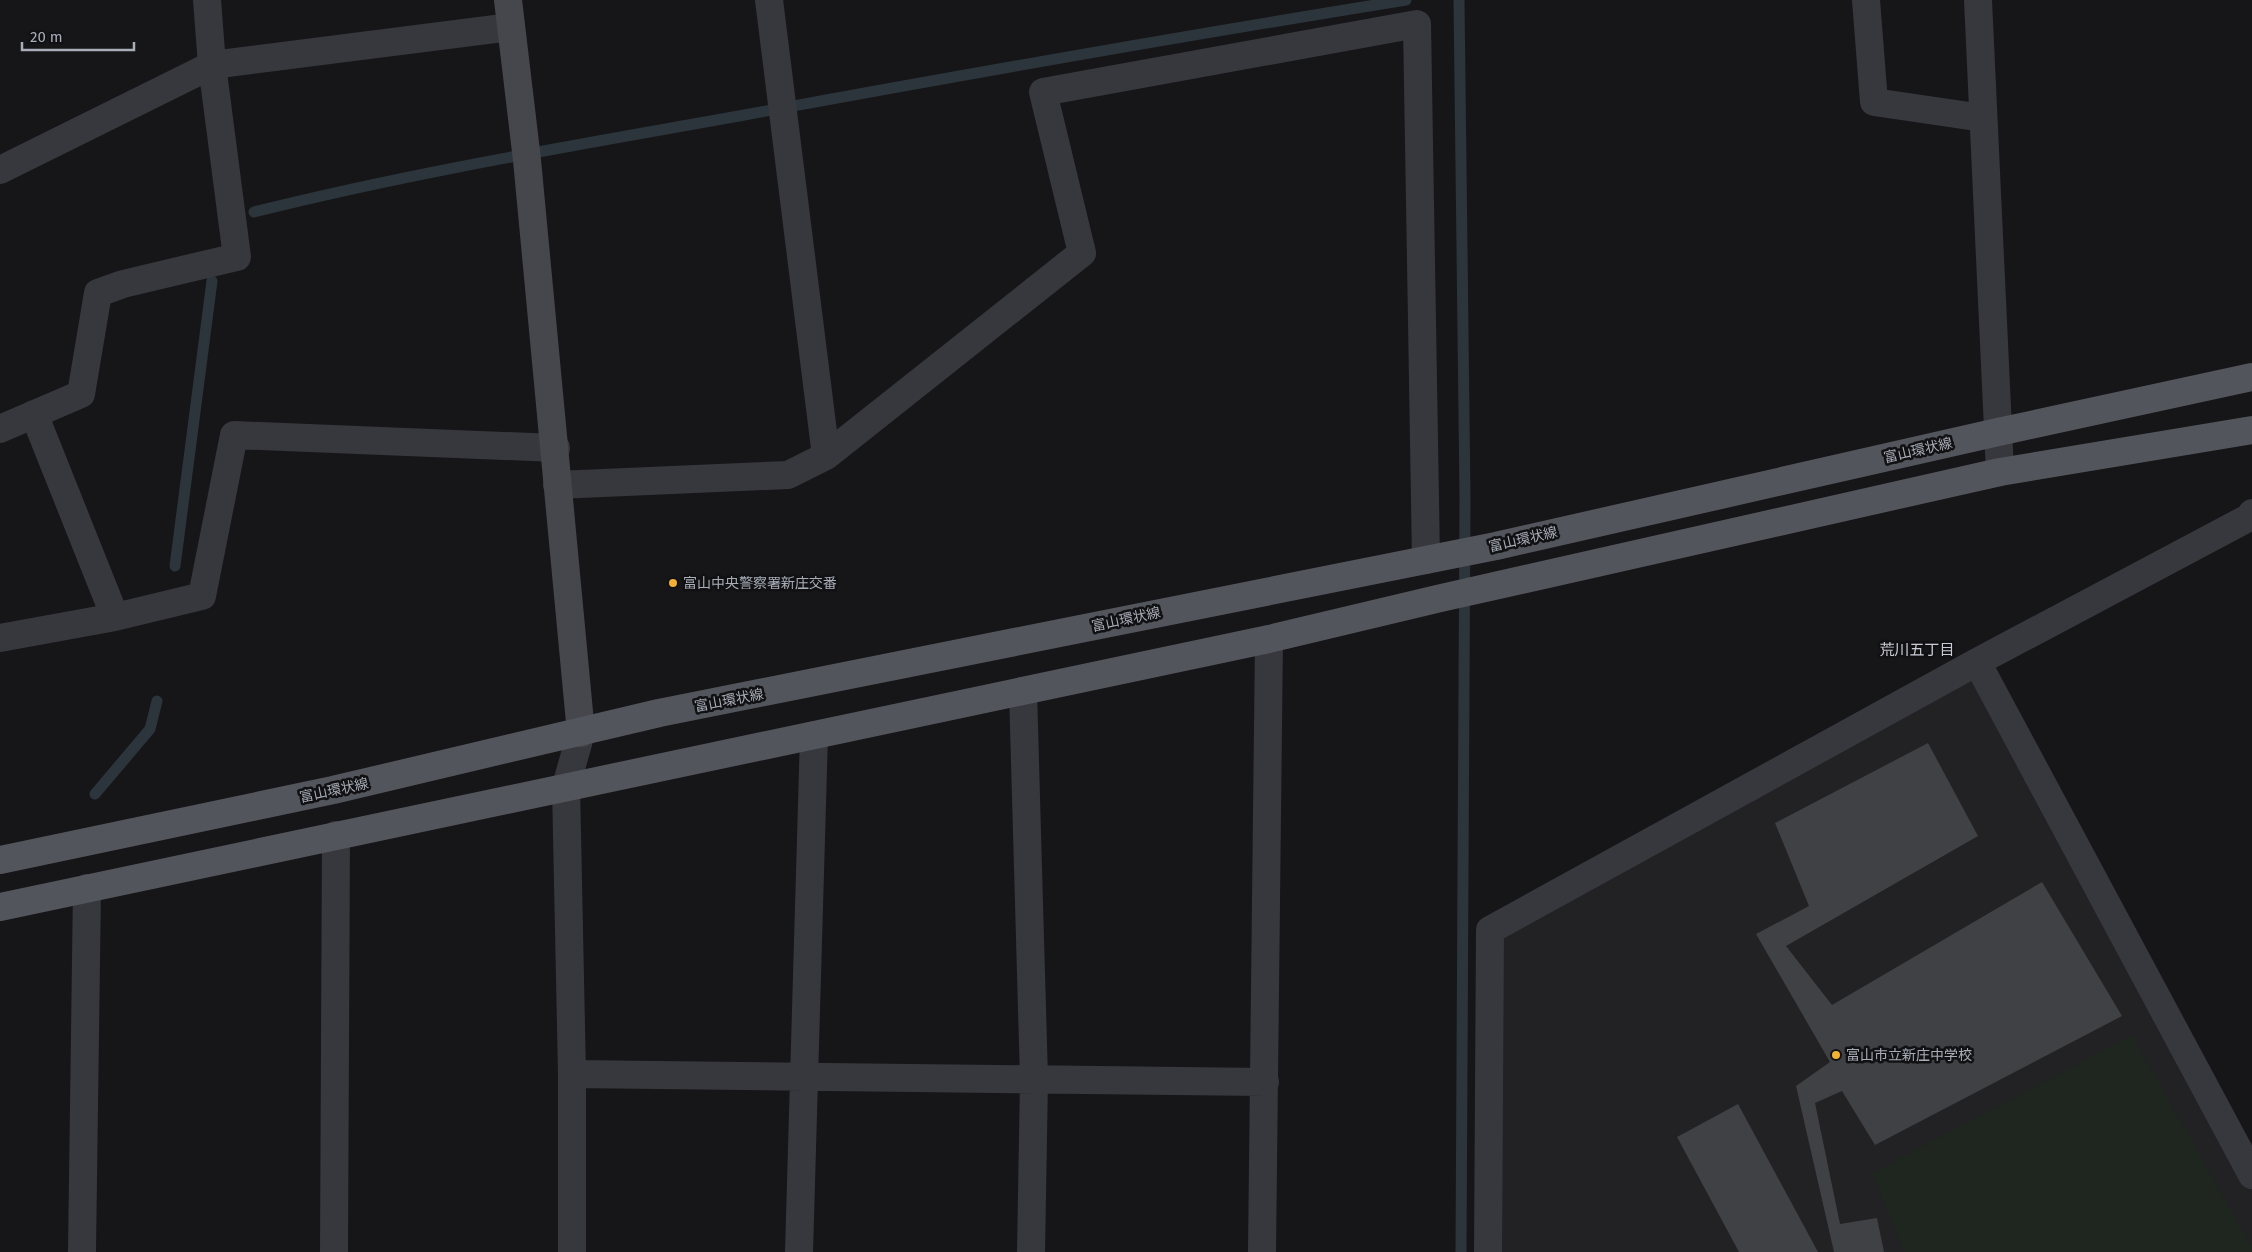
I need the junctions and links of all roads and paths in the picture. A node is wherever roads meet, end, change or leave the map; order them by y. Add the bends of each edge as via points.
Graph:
1 (207, 0) edge
2 (508, 0) edge
3 (769, 0) edge
4 (1866, 0) edge
5 (1978, 0) edge
6 (511, 28) junction
7 (212, 65) junction
8 (1983, 118) junction
9 (0, 170) edge
10 (2252, 377) edge
11 (34, 414) junction
12 (0, 429) edge
13 (2252, 430) edge
14 (1998, 432) junction
15 (556, 448) junction
16 (826, 456) junction
17 (2000, 472) junction
18 (557, 485) junction
19 (2252, 513) edge
20 (1434, 559) junction
21 (114, 617) junction
22 (0, 638) edge
23 (1269, 639) junction
24 (1977, 662) junction
25 (1023, 691) junction
26 (581, 733) junction
27 (814, 734) junction
28 (566, 786) junction
29 (336, 835) junction
30 (0, 860) edge
31 (87, 888) junction
32 (0, 907) edge
33 (572, 1074) junction
34 (804, 1078) junction
35 (1034, 1079) junction
36 (1266, 1082) junction
37 (2252, 1175) edge
38 (82, 1252) edge
39 (334, 1252) edge
40 (572, 1252) edge
41 (799, 1252) edge
42 (1031, 1252) edge
43 (1262, 1252) edge
44 (1488, 1252) edge

1 - 7 street
2 - 6 street
3 - 16 street
4 - 8 street via 1874,102
5 - 8 street
6 - 7 street
6 - 15 street
7 - 9 street
7 - 11 street via 237,257 98,293 81,394
8 - 14 street
10 - 14 main road, 富山環状線
11 - 12 street
11 - 21 street
13 - 17 main road
14 - 17 street
14 - 20 main road, 富山環状線
15 - 18 street
15 - 21 street via 234,435 202,596
16 - 18 street via 788,475
16 - 20 street via 1082,253 1044,92 1417,24
17 - 23 main road
18 - 26 street
19 - 24 street via 2241,522
20 - 26 main road, 富山環状線 via 658,713
21 - 22 street
23 - 25 main road
23 - 36 street
24 - 37 street
24 - 44 street via 1490,930
25 - 27 main road
25 - 35 street
26 - 28 street
26 - 30 main road, 富山環状線 via 324,792
27 - 28 main road
27 - 34 street
28 - 29 main road
28 - 33 street
29 - 31 main road
29 - 39 street
31 - 32 main road
31 - 38 street
33 - 34 street
33 - 40 street
34 - 35 street
34 - 41 street
35 - 36 street
35 - 42 street
36 - 43 street

